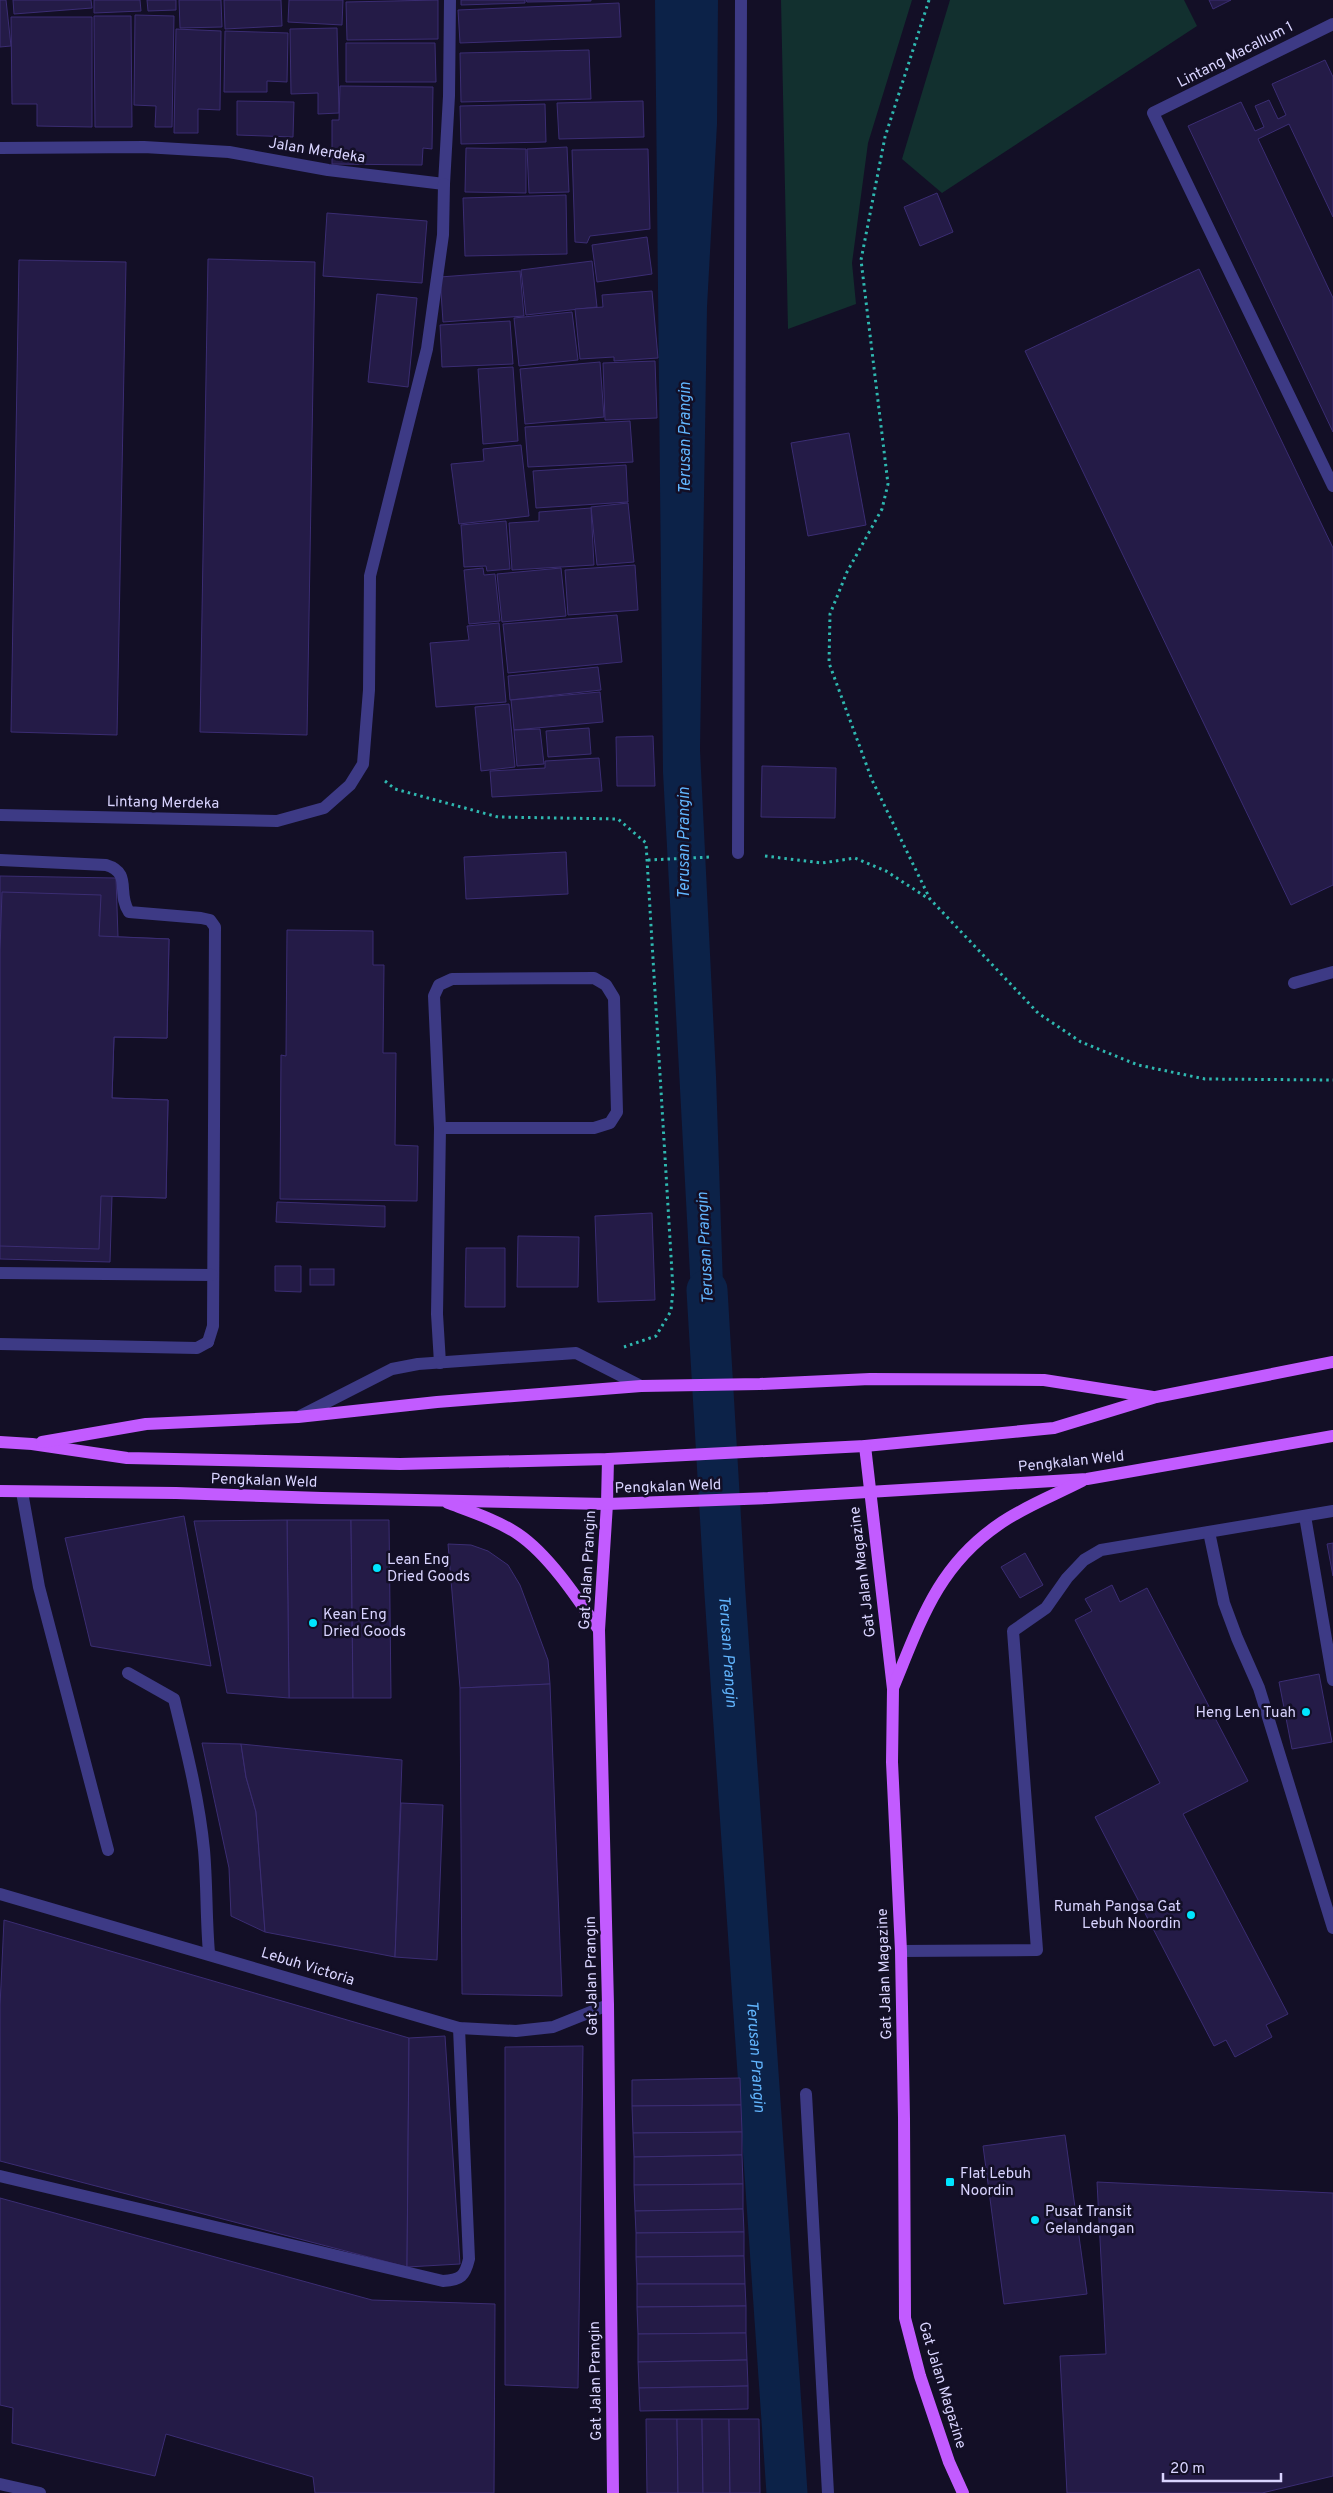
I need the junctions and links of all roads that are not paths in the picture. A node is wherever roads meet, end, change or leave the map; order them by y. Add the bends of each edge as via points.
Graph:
1 (450, 0) edge
2 (741, 0) edge
3 (1332, 25) edge
4 (0, 148) edge
5 (444, 184) junction
6 (1333, 486) edge
7 (0, 815) edge
8 (738, 853) road end
9 (0, 860) edge
10 (1333, 972) edge
11 (1294, 983) dead end
12 (440, 1128) junction
13 (0, 1273) edge
14 (212, 1275) junction
15 (0, 1344) edge
16 (1333, 1362) edge
17 (440, 1363) junction
18 (645, 1386) junction
19 (1156, 1397) junction
20 (298, 1417) junction
21 (1333, 1436) edge
22 (0, 1442) edge
23 (32, 1444) junction
24 (865, 1446) junction
25 (608, 1459) junction
26 (1087, 1479) junction
27 (0, 1492) edge
28 (22, 1492) junction
29 (869, 1494) junction
30 (440, 1500) junction
31 (608, 1504) junction
32 (1333, 1511) edge
33 (1304, 1516) junction
34 (1210, 1532) junction
35 (599, 1630) junction
36 (128, 1673) dead end
37 (1333, 1680) edge
38 (893, 1689) junction
39 (108, 1850) dead end
40 (0, 1894) edge
41 (1333, 1928) edge
42 (901, 1951) junction
43 (209, 1953) junction
44 (608, 2005) junction
45 (459, 2028) junction
46 (806, 2094) dead end
47 (0, 2176) edge
48 (0, 2484) edge
49 (40, 2493) edge
50 (612, 2493) edge
51 (828, 2493) edge
52 (963, 2493) edge

1 - 5 street
2 - 8 street
3 - 6 street, Lintang Macallum 1 via 1153,113
4 - 5 street, Jalan Merdeka via 144,147 229,152 328,170
5 - 7 street, Lintang Merdeka via 443,235 427,349 370,576 369,690 363,764 350,785 324,808 277,821
9 - 14 street via 114,867 120,873 123,903 129,912 201,918 210,920 215,928
10 - 11 street
12 - 12 street via 594,1128 610,1123 617,1112 615,1017 614,998 606,985 594,978 452,979 439,984 434,996
12 - 17 street via 437,1314
13 - 14 street
14 - 15 street via 213,1326 208,1342 197,1348
16 - 19 main road, Pengkalan Weld
17 - 18 street via 576,1353
17 - 20 street via 392,1369
18 - 19 main road, Pengkalan Weld via 870,1379 1044,1380
18 - 20 main road, Pengkalan Weld via 437,1402
19 - 24 main road, Pengkalan Weld via 1054,1428
20 - 23 main road, Pengkalan Weld via 146,1424
21 - 26 main road, Pengkalan Weld
22 - 23 main road, Pengkalan Weld
23 - 25 main road, Pengkalan Weld via 127,1458 400,1464
24 - 25 main road, Pengkalan Weld
24 - 29 main road, Gat Jalan Magazine
25 - 31 main road, Gat Jalan Prangin
26 - 29 main road, Pengkalan Weld
26 - 38 main road via 1000,1524 970,1547 941,1581
27 - 28 main road, Pengkalan Weld
28 - 30 main road, Pengkalan Weld
28 - 39 street via 39,1587
29 - 31 main road, Pengkalan Weld
29 - 38 main road, Gat Jalan Magazine
30 - 31 main road, Pengkalan Weld
30 - 35 main road via 493,1520 519,1535 570,1588
31 - 35 main road, Gat Jalan Prangin
32 - 33 street
33 - 34 street
33 - 37 street
34 - 41 street via 1224,1603 1259,1688
34 - 42 street via 1101,1550 1084,1560 1046,1608 1013,1631 1037,1950
35 - 44 main road, Gat Jalan Prangin
36 - 43 street via 174,1699 204,1848
38 - 42 main road, Gat Jalan Magazine via 892,1762
40 - 43 street, Lebuh Victoria
42 - 52 main road, Gat Jalan Magazine via 905,2318 920,2376
43 - 45 street, Lebuh Victoria
44 - 45 street, Lebuh Victoria via 553,2027 516,2031
44 - 50 main road, Gat Jalan Prangin
45 - 47 street via 469,2259 466,2272 456,2280 443,2280
46 - 51 street
48 - 49 street

